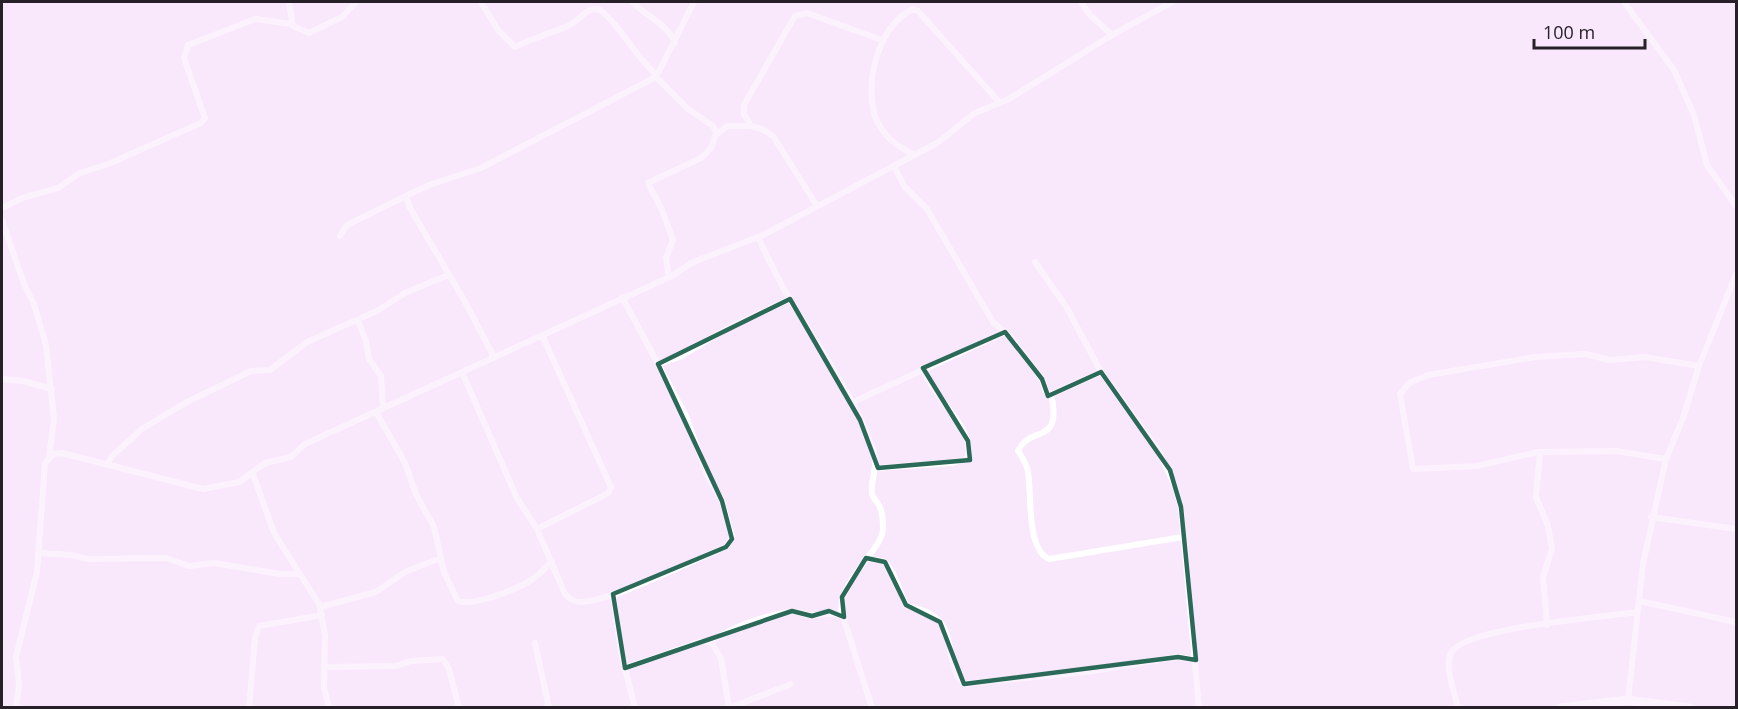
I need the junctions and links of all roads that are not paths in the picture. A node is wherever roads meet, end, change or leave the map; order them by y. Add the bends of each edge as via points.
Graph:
1 (289, 2) edge
2 (356, 2) edge
3 (481, 2) edge
4 (633, 2) edge
5 (694, 2) edge
6 (1081, 2) edge
7 (1172, 2) edge
8 (1624, 2) edge
9 (292, 24) junction
10 (1112, 35) junction
11 (882, 40) junction
12 (675, 43) junction
13 (657, 76) junction
14 (1000, 104) junction
15 (751, 126) junction
16 (717, 134) junction
17 (915, 155) junction
18 (894, 166) junction
19 (406, 196) junction
20 (818, 206) junction
21 (1737, 206) edge
22 (2, 208) edge
23 (2, 220) edge
24 (340, 236) dead end
25 (758, 237) junction
26 (1035, 262) dead end
27 (1737, 274) edge
28 (448, 275) junction
29 (669, 277) junction
30 (622, 297) junction
31 (790, 299) junction
32 (357, 320) junction
33 (1005, 332) junction
34 (542, 334) junction
35 (494, 357) junction
36 (657, 364) junction
37 (1699, 366) junction
38 (923, 368) junction
39 (462, 372) junction
40 (1101, 372) junction
41 (2, 380) edge
42 (52, 389) junction
43 (1051, 394) junction
44 (851, 403) junction
45 (383, 408) junction
46 (376, 412) junction
47 (1538, 452) junction
48 (49, 458) junction
49 (1666, 459) junction
50 (107, 465) junction
51 (876, 468) junction
52 (253, 474) junction
53 (1652, 517) junction
54 (537, 529) junction
55 (1737, 529) edge
56 (1183, 537) junction
57 (39, 553) junction
58 (441, 558) junction
59 (866, 558) junction
60 (552, 561) junction
61 (299, 574) junction
62 (613, 594) junction
63 (1639, 601) junction
64 (320, 607) junction
65 (1638, 612) junction
66 (322, 615) junction
67 (844, 617) junction
68 (1737, 622) edge
69 (1546, 625) junction
70 (711, 642) junction
71 (535, 643) dead end
72 (1196, 660) junction
73 (324, 667) junction
74 (625, 668) junction
75 (790, 684) dead end
76 (1628, 699) junction
77 (729, 707) edge
78 (1687, 707) edge
79 (16, 708) edge
80 (249, 708) edge
81 (329, 708) edge
82 (459, 708) edge
83 (549, 708) edge
84 (635, 708) edge
85 (872, 708) edge
86 (1199, 708) edge
87 (1458, 708) edge
88 (1561, 708) edge

1 - 9 street
2 - 9 street via 342,17 309,33
3 - 13 street via 498,30 515,46 570,26 587,11 600,10 613,20
4 - 12 street via 672,34
5 - 12 street
6 - 10 street
7 - 10 street
8 - 21 street via 1674,70 1694,115 1707,165
9 - 22 street via 255,19 188,45 184,58 205,118 201,123 80,173 58,188
10 - 14 street
11 - 14 street via 901,15 913,9 918,11
11 - 15 street via 807,13 795,16 744,105
11 - 17 street via 873,72 873,109 893,143
12 - 13 street
13 - 16 street
13 - 19 street via 481,168
14 - 17 street via 975,112 937,143
15 - 16 street via 727,126
15 - 20 street via 774,136
16 - 29 street via 701,158 648,183 673,240 666,258
17 - 18 street
18 - 20 street
18 - 33 street via 904,186 932,218 993,322
19 - 24 street via 347,225
19 - 28 street
20 - 25 street
23 - 42 street via 34,304 46,345
25 - 29 street via 691,263
25 - 31 street
26 - 40 street via 1067,308
27 - 37 street
28 - 32 street
28 - 35 street
29 - 30 street
30 - 34 street
30 - 36 street
31 - 36 street via 728,328 680,357
31 - 44 street
32 - 45 street via 369,359 381,376
32 - 50 street via 308,342 270,370 251,371 185,403 142,429
33 - 38 street
33 - 43 street
34 - 35 street
34 - 54 street via 611,487 603,496
35 - 39 street
36 - 62 street via 686,416 707,475 722,501 732,537 726,547
37 - 47 street via 1644,357 1535,357 1428,375 1409,383 1400,394 1413,469 1477,466
37 - 49 street
38 - 44 street
38 - 51 street via 934,393 968,441 967,458 953,463
39 - 45 street
39 - 54 street via 517,498
40 - 43 street
40 - 56 street via 1170,470 1181,507
41 - 42 street
42 - 48 street via 54,419
43 - 56 street via 1055,409 1051,426 1018,451 1028,471 1032,521 1037,550 1042,556 1049,559
44 - 51 street via 873,448
45 - 46 street
46 - 52 street via 305,444 286,459 265,463
46 - 58 street via 434,527
47 - 49 street via 1618,451
47 - 69 street via 1536,497 1552,549 1543,577
48 - 50 street via 62,453
48 - 57 street via 45,463
49 - 53 street
50 - 52 street via 202,489 239,482
51 - 59 street via 872,493 880,507 883,529 881,539
52 - 61 street via 274,533
53 - 55 street
53 - 63 street
54 - 60 street
56 - 72 street
57 - 61 street via 87,559 166,558 189,566 214,563
57 - 79 street via 16,657
58 - 60 street via 454,596 467,604 533,579
58 - 64 street via 405,572 376,592
59 - 67 street via 842,597
59 - 72 street via 885,562 906,605 928,612 948,633 951,658 964,684 1087,672 1178,657
60 - 62 street via 565,594 573,600 581,602
61 - 64 street
62 - 74 street
63 - 65 street
63 - 68 street
64 - 66 street
65 - 69 street
65 - 76 street
66 - 73 street
66 - 80 street via 259,626
67 - 70 street via 829,611 812,615 792,611 757,619
67 - 85 street
69 - 87 street via 1489,633 1456,646 1449,656 1449,665
70 - 74 street via 700,642
70 - 77 street via 721,658
71 - 83 street
72 - 86 street
73 - 81 street
73 - 82 street via 396,666 443,659
74 - 84 street
75 - 77 street
76 - 78 street
76 - 88 street

